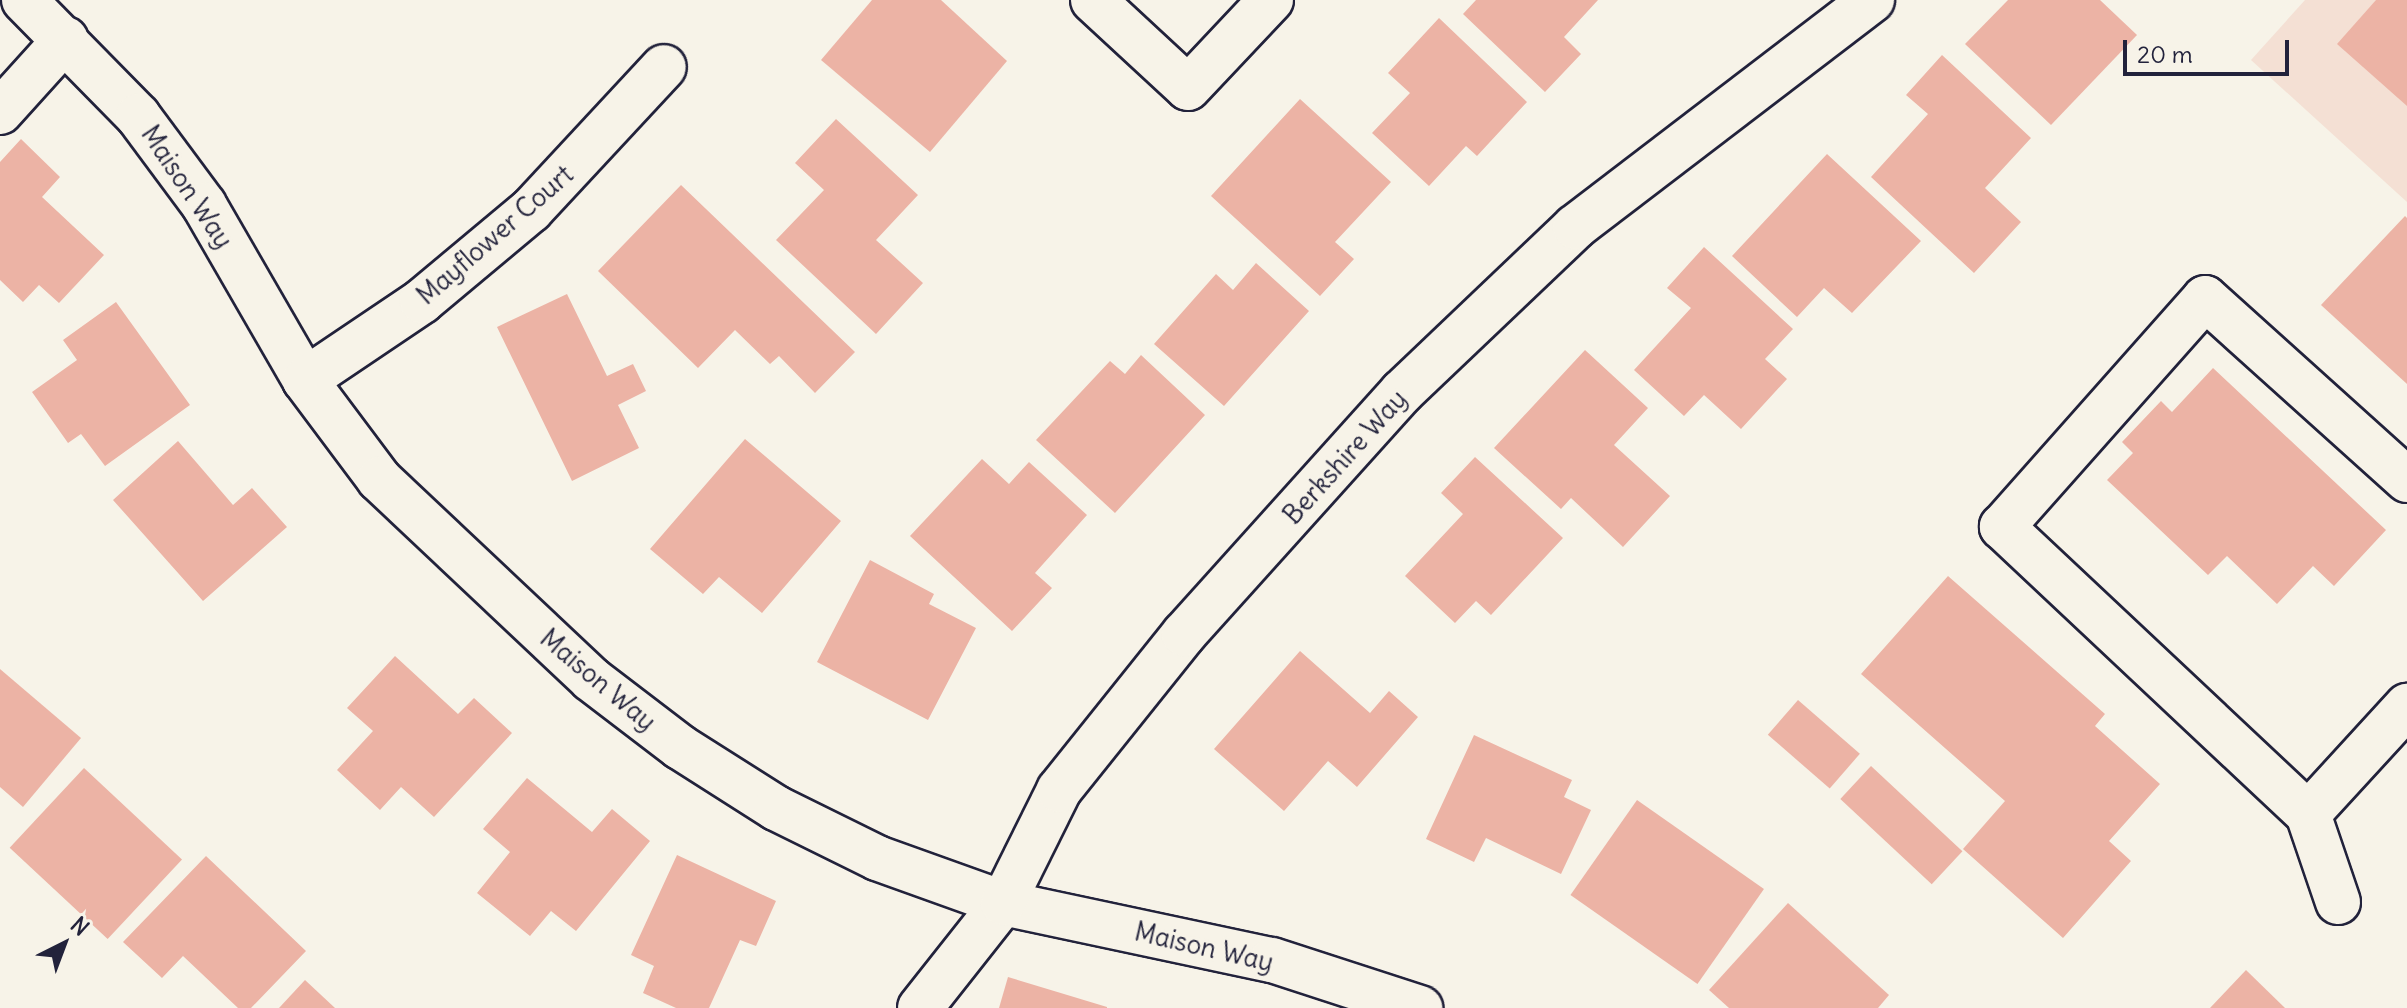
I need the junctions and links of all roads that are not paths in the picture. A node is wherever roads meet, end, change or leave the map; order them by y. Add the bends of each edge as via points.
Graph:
1 (24, 0) edge
2 (1093, 0) edge
3 (1271, 0) edge
4 (1872, 0) edge
5 (66, 39) junction
6 (664, 67) dead end
7 (0, 112) edge
8 (305, 380) junction
9 (2407, 480) edge
10 (2407, 706) edge
11 (2308, 814) junction
12 (2338, 902) dead end
13 (1003, 903) junction
14 (920, 1008) edge
15 (1420, 1008) edge

1 - 5 street, Maison Way
2 - 3 street via 1188,88
4 - 13 street, Berkshire Way via 1575,227 1402,392 1184,634 1059,790
5 - 7 street
5 - 8 street, Maison Way via 138,116 204,205
6 - 8 street, Mayflower Court via 531,210 422,301
8 - 13 street, Maison Way via 379,479 437,540 680,747 776,808 877,858
9 - 11 street via 2205,298 2002,527
10 - 11 street
11 - 12 street
13 - 14 street, Berkshire Way
13 - 15 street, Maison Way via 1272,960

